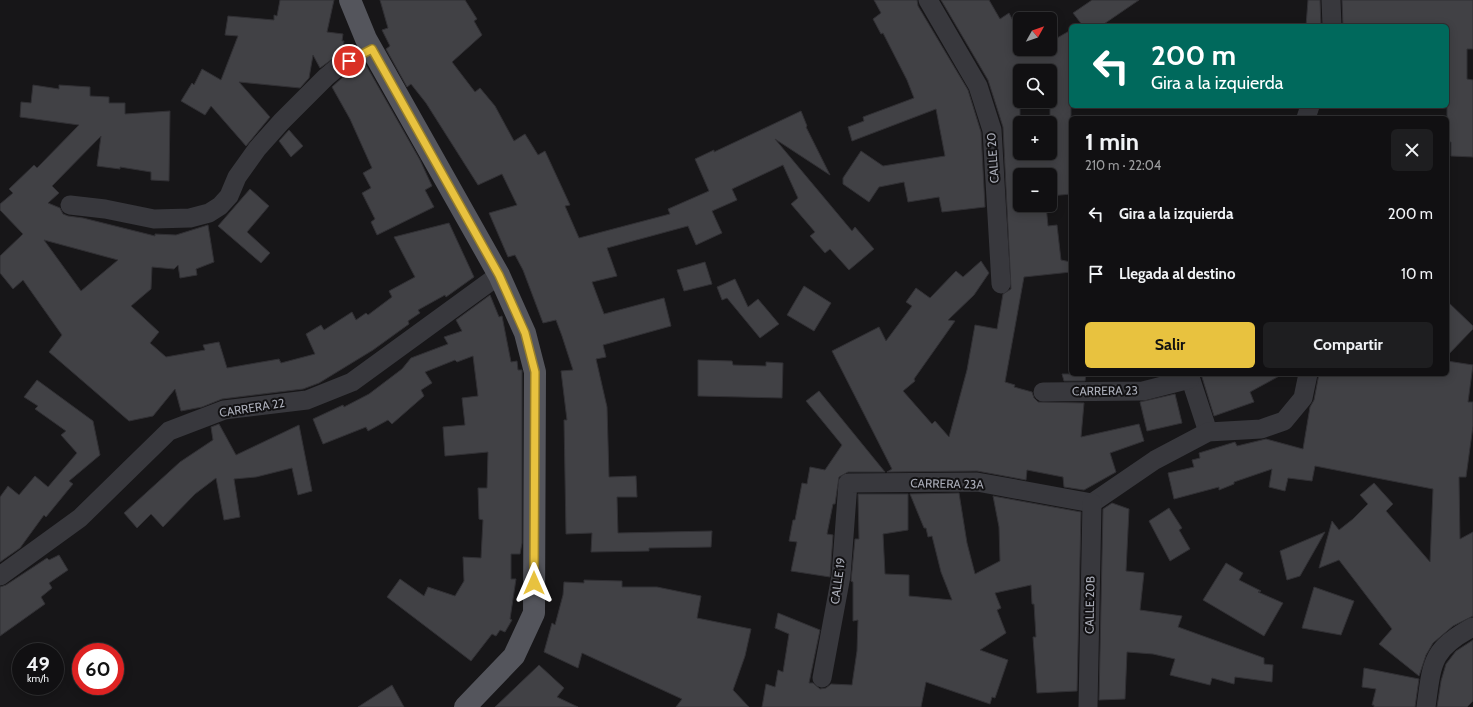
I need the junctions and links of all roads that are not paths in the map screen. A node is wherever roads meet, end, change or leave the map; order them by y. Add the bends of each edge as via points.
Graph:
1 (350, 0) edge
2 (928, 0) edge
3 (1331, 0) edge
4 (1332, 24) edge
5 (372, 49) junction
6 (70, 205) dead end
7 (499, 275) junction
8 (1001, 284) dead end
9 (1190, 376) edge
10 (1308, 376) edge
11 (1043, 392) dead end
12 (1208, 432) junction
13 (848, 483) joint
14 (1092, 503) junction
15 (0, 576) edge
16 (1473, 626) edge
17 (822, 678) dead end
18 (466, 707) edge
19 (1088, 707) edge
20 (1426, 707) edge

1 - 5 main road
2 - 8 street, CALLE 20 via 978,86 992,130
3 - 4 street
5 - 6 street via 338,67 281,122 237,177 229,196 209,213 190,218 154,219
5 - 7 main road
7 - 15 street, CARRERA 22 via 352,382 307,400 224,410 170,431 80,518
7 - 18 main road via 525,333 535,372 534,613 514,656
9 - 11 street, CARRERA 23 via 1143,391
9 - 12 street
10 - 12 street via 1303,398 1284,421 1261,429
12 - 14 street via 1155,460
13 - 14 street, CARRERA 23A via 977,482
13 - 17 street, CALLE 19 via 841,576
14 - 19 street, CALLE 20B
16 - 20 street via 1455,636 1432,665

